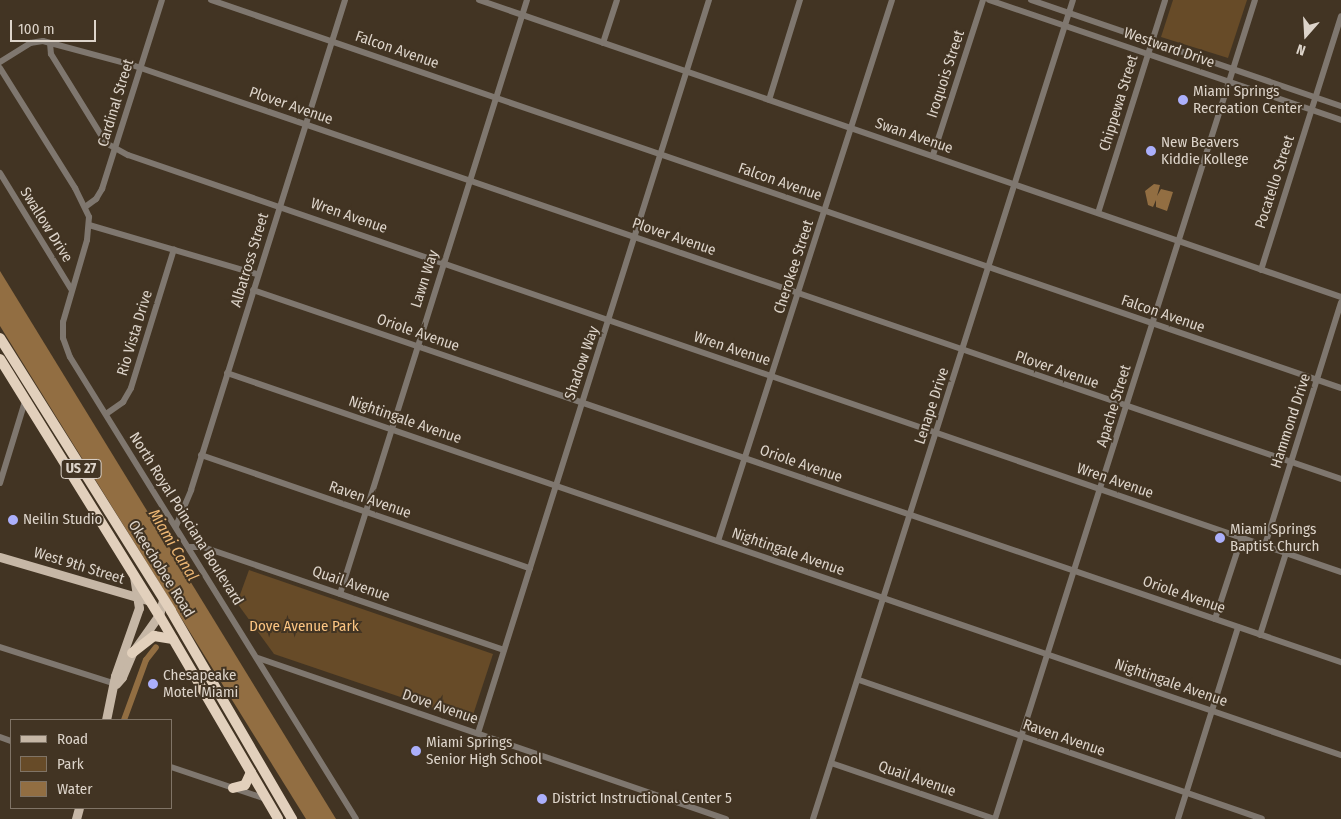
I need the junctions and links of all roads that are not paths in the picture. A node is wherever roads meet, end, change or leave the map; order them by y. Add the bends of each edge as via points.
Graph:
1 (162, 0) edge
2 (211, 0) edge
3 (345, 0) edge
4 (479, 0) edge
5 (527, 0) edge
6 (618, 0) edge
7 (709, 0) edge
8 (800, 0) edge
9 (892, 0) edge
10 (983, 0) edge
11 (990, 0) edge
12 (1031, 0) edge
13 (1073, 0) edge
14 (1165, 0) edge
15 (1255, 0) edge
16 (1069, 13) junction
17 (522, 15) junction
18 (1341, 16) edge
19 (1065, 26) junction
20 (332, 41) junction
21 (1151, 41) junction
22 (50, 43) junction
23 (604, 44) junction
24 (1147, 54) junction
25 (0, 62) edge
26 (0, 68) edge
27 (140, 68) junction
28 (1233, 69) junction
29 (686, 72) junction
30 (1229, 82) junction
31 (496, 98) junction
32 (1315, 98) junction
33 (769, 100) junction
34 (1341, 106) edge
35 (1311, 110) junction
36 (1341, 120) edge
37 (307, 124) junction
38 (851, 128) junction
39 (116, 148) junction
40 (660, 153) junction
41 (933, 156) junction
42 (0, 174) edge
43 (471, 179) junction
44 (1015, 184) junction
45 (280, 206) junction
46 (85, 207) junction
47 (825, 211) junction
48 (1098, 213) junction
49 (89, 225) junction
50 (634, 236) junction
51 (1180, 242) junction
52 (174, 249) junction
53 (444, 262) junction
54 (989, 267) junction
55 (1261, 270) junction
56 (257, 274) junction
57 (71, 289) junction
58 (253, 290) junction
59 (799, 294) junction
60 (1341, 297) edge
61 (1341, 303) edge
62 (609, 322) junction
63 (1153, 324) junction
64 (0, 338) edge
65 (417, 346) junction
66 (962, 350) junction
67 (0, 359) edge
68 (227, 373) junction
69 (773, 376) junction
70 (1318, 379) junction
71 (1341, 388) edge
72 (26, 401) junction
73 (582, 401) junction
74 (1127, 408) junction
75 (106, 414) junction
76 (392, 429) junction
77 (936, 432) junction
78 (201, 455) junction
79 (746, 458) junction
80 (1292, 462) junction
81 (1341, 479) edge
82 (0, 483) edge
83 (555, 484) junction
84 (1101, 489) junction
85 (365, 511) junction
86 (910, 515) junction
87 (176, 526) junction
88 (1242, 537) junction
89 (718, 541) junction
90 (1265, 545) junction
91 (189, 547) junction
92 (1286, 553) junction
93 (0, 557) edge
94 (530, 568) junction
95 (1075, 571) junction
96 (1341, 572) edge
97 (134, 574) junction
98 (340, 594) junction
99 (139, 598) junction
100 (884, 598) junction
101 (150, 601) junction
102 (161, 607) junction
103 (1215, 619) junction
104 (1238, 627) junction
105 (1260, 635) junction
106 (173, 639) junction
107 (0, 647) edge
108 (503, 650) junction
109 (132, 653) junction
110 (1050, 654) junction
111 (258, 658) junction
112 (1341, 662) edge
113 (859, 680) junction
114 (116, 684) junction
115 (1213, 711) junction
116 (106, 719) edge
117 (478, 734) junction
118 (1022, 737) junction
119 (1341, 755) edge
120 (831, 764) junction
121 (172, 767) edge
122 (251, 772) junction
123 (232, 788) junction
124 (1186, 794) junction
125 (266, 799) junction
126 (290, 816) edge
127 (278, 819) edge
128 (356, 819) edge
129 (726, 819) edge
130 (813, 819) edge
131 (995, 819) edge
132 (1178, 819) edge
133 (1262, 819) edge

1 - 27 street, Cardinal Street
2 - 20 street, Falcon Avenue
3 - 20 street, Albatross Street
4 - 17 street, Swan Avenue
5 - 17 street, Lawn Way
6 - 23 street
7 - 29 street, Shadow Way
8 - 33 street
9 - 38 street, Cherokee Street
10 - 41 street, Iroquois Street
11 - 19 street, Westward Drive
12 - 16 street, Westward Drive
13 - 16 street, Lenape Drive
14 - 21 street, Chippewa Street
15 - 28 street, Apache Street
16 - 19 street, Lenape Drive
16 - 21 street, Westward Drive
17 - 23 street, Swan Avenue
17 - 31 street, Lawn Way
18 - 32 street, Pocatello Street
19 - 24 street, Westward Drive
19 - 44 street, Lenape Drive
20 - 31 street, Falcon Avenue
20 - 37 street, Albatross Street
21 - 24 street, Chippewa Street
21 - 28 street, Westward Drive
22 - 25 street, Plover Avenue via 30,43
22 - 27 street, Plover Avenue
22 - 39 street, Wren Avenue via 51,54 106,143
23 - 29 street, Swan Avenue
24 - 30 street, Westward Drive
24 - 48 street, Chippewa Street
26 - 46 street
27 - 37 street, Plover Avenue
27 - 39 street, Cardinal Street
28 - 30 street, Apache Street
28 - 32 street, Westward Drive
29 - 33 street, Swan Avenue
29 - 40 street, Shadow Way
30 - 35 street, Westward Drive
30 - 51 street, Apache Street
31 - 40 street, Falcon Avenue
31 - 43 street, Lawn Way
32 - 34 street, Westward Drive
32 - 35 street, Pocatello Street
33 - 38 street, Swan Avenue
35 - 36 street, Westward Drive
35 - 55 street, Pocatello Street
37 - 43 street, Plover Avenue
37 - 45 street, Albatross Street
38 - 41 street, Swan Avenue
38 - 47 street, Cherokee Street
39 - 45 street, Wren Avenue via 128,155
39 - 46 street, Cardinal Street via 100,194
40 - 47 street, Falcon Avenue
40 - 50 street, Shadow Way
41 - 44 street, Swan Avenue
42 - 57 street, Swallow Drive
43 - 50 street, Plover Avenue
43 - 53 street, Lawn Way
44 - 48 street, Swan Avenue
44 - 54 street, Lenape Drive
45 - 53 street, Wren Avenue
45 - 56 street, Albatross Street
46 - 49 street
47 - 54 street, Falcon Avenue
47 - 59 street, Cherokee Street
48 - 51 street, Swan Avenue
49 - 52 street
49 - 57 street
50 - 59 street, Plover Avenue
50 - 62 street, Shadow Way
51 - 55 street, Swan Avenue
51 - 63 street, Apache Street
52 - 56 street
52 - 75 street, Rio Vista Drive via 129,392 123,402
53 - 62 street, Wren Avenue
53 - 65 street, Lawn Way
54 - 63 street, Falcon Avenue
54 - 66 street, Lenape Drive
55 - 60 street, Swan Avenue
56 - 58 street, Albatross Street
57 - 75 street, North Royal Poinciana Boulevard via 63,332 70,357
58 - 65 street, Oriole Avenue
58 - 68 street, Albatross Street
59 - 66 street, Plover Avenue
59 - 69 street, Cherokee Street
61 - 70 street, Hammond Drive
62 - 69 street, Wren Avenue
62 - 73 street, Shadow Way
63 - 70 street, Falcon Avenue
63 - 74 street, Apache Street
64 - 102 highway, Okeechobee Road / US 27
65 - 73 street, Oriole Avenue
65 - 76 street, Lawn Way
66 - 74 street, Plover Avenue
66 - 77 street, Lenape Drive
67 - 72 highway, Okeechobee Road / US 27
68 - 76 street, Nightingale Avenue
68 - 78 street, Albatross Street
69 - 77 street, Wren Avenue
69 - 79 street, Cherokee Street
70 - 71 street, Falcon Avenue
70 - 80 street, Hammond Drive
72 - 82 street
72 - 97 highway, Okeechobee Road / US 27
73 - 79 street, Oriole Avenue
73 - 83 street, Shadow Way
74 - 80 street, Plover Avenue
74 - 84 street, Apache Street
75 - 87 street, North Royal Poinciana Boulevard
76 - 83 street, Nightingale Avenue
76 - 85 street, Lawn Way
77 - 84 street, Wren Avenue
77 - 86 street, Lenape Drive
78 - 85 street, Raven Avenue
78 - 87 street, Albatross Street via 183,516
79 - 86 street, Oriole Avenue
79 - 89 street, Cherokee Street
80 - 81 street, Plover Avenue
80 - 90 street, Hammond Drive
83 - 89 street, Nightingale Avenue
83 - 94 street, Shadow Way
84 - 88 street, Wren Avenue
84 - 95 street, Apache Street
85 - 94 street, Raven Avenue
85 - 98 street, Lawn Way
86 - 95 street, Oriole Avenue
86 - 100 street, Lenape Drive
87 - 91 street, North Royal Poinciana Boulevard
88 - 90 street, Wren Avenue
88 - 103 street
89 - 100 street, Nightingale Avenue
90 - 92 street, Wren Avenue
91 - 98 street, Quail Avenue via 202,547
91 - 111 street, North Royal Poinciana Boulevard
92 - 96 street, Wren Avenue
92 - 105 street
93 - 99 main road, West 9th Street
94 - 108 street, Shadow Way
95 - 103 street, Oriole Avenue
95 - 110 street, Apache Street
97 - 99 main road
97 - 101 highway, Okeechobee Road / US 27
98 - 108 street, Quail Avenue
99 - 101 main road, West 9th Street
99 - 114 main road via 138,613 115,676
100 - 110 street, Nightingale Avenue
100 - 113 street, Lenape Drive
101 - 102 highway
102 - 106 highway, Okeechobee Road / US 27
102 - 109 main road
102 - 126 highway, Okeechobee Road via 171,611
103 - 104 street, Oriole Avenue
104 - 105 street, Oriole Avenue
104 - 115 street
105 - 112 street, Oriole Avenue
106 - 109 highway via 154,636
106 - 122 highway, Okeechobee Road / US 27
107 - 114 street
108 - 117 street, Shadow Way
109 - 114 main road via 122,678
110 - 115 street, Nightingale Avenue
110 - 118 street, Apache Street
111 - 117 street, Dove Avenue
111 - 128 street, North Royal Poinciana Boulevard
113 - 118 street, Raven Avenue
113 - 120 street, Lenape Drive
114 - 116 main road
115 - 119 street, Nightingale Avenue
115 - 124 street
117 - 129 street, Dove Avenue
118 - 124 street, Raven Avenue
118 - 131 street, Apache Street
120 - 130 street, Lenape Drive
120 - 131 street, Quail Avenue
121 - 123 street
122 - 123 highway via 245,785
122 - 125 highway, Okeechobee Road / US 27
123 - 125 street
124 - 132 street
124 - 133 street, Raven Avenue
125 - 126 highway
125 - 127 highway, Okeechobee Road / US 27

